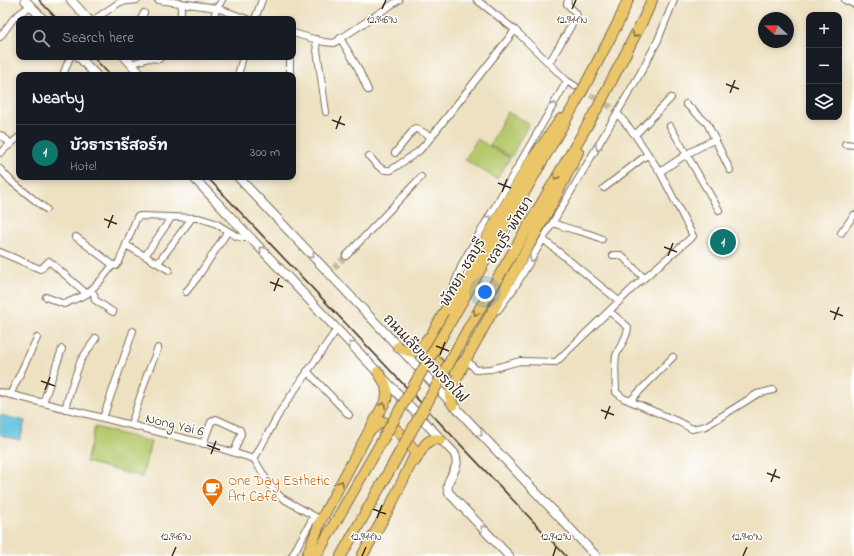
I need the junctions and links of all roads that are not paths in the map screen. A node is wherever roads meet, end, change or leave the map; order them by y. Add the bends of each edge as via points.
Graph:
1 (70, 0) edge
2 (137, 0) edge
3 (158, 0) edge
4 (222, 0) edge
5 (262, 0) edge
6 (399, 0) edge
7 (477, 0) edge
8 (568, 0) edge
9 (628, 0) edge
10 (652, 0) edge
11 (674, 0) edge
12 (845, 0) edge
13 (120, 1) edge
14 (174, 1) edge
15 (28, 3) edge
16 (182, 3) junction
17 (854, 4) edge
18 (217, 8) junction
19 (144, 12) dead end
20 (40, 16) edge
21 (85, 16) edge
22 (99, 16) edge
23 (142, 16) edge
24 (180, 16) edge
25 (214, 16) edge
26 (239, 16) edge
27 (256, 16) edge
28 (515, 30) junction
29 (296, 34) edge
30 (0, 37) edge
31 (340, 38) junction
32 (316, 39) junction
33 (69, 60) edge
34 (82, 60) edge
35 (128, 60) edge
36 (143, 60) edge
37 (242, 60) edge
38 (290, 60) edge
39 (549, 63) junction
40 (131, 64) junction
41 (66, 72) edge
42 (93, 72) edge
43 (138, 72) edge
44 (239, 72) edge
45 (290, 72) edge
46 (568, 81) junction
47 (574, 86) tunnel mouth
48 (368, 90) dead end
49 (580, 95) junction
50 (671, 98) dead end
51 (686, 104) dead end
52 (598, 107) junction
53 (326, 112) dead end
54 (618, 114) junction
55 (670, 126) dead end
56 (0, 135) edge
57 (635, 135) junction
58 (432, 137) junction
59 (715, 139) junction
60 (16, 140) edge
61 (845, 144) dead end
62 (10, 145) junction
63 (854, 145) edge
64 (0, 153) edge
65 (395, 153) dead end
66 (648, 154) junction
67 (687, 154) junction
68 (369, 156) dead end
69 (0, 170) edge
70 (730, 170) dead end
71 (660, 172) junction
72 (421, 177) dead end
73 (197, 180) edge
74 (241, 180) edge
75 (604, 188) dead end
76 (46, 209) dead end
77 (719, 210) dead end
78 (854, 216) edge
79 (171, 218) junction
80 (192, 218) junction
81 (554, 223) junction
82 (228, 231) junction
83 (841, 233) dead end
84 (76, 237) dead end
85 (250, 238) junction
86 (602, 239) dead end
87 (544, 240) junction
88 (126, 245) junction
89 (0, 252) edge
90 (613, 255) dead end
91 (145, 256) junction
92 (346, 256) tunnel mouth
93 (158, 263) junction
94 (113, 265) junction
95 (169, 270) dead end
96 (644, 278) junction
97 (89, 292) junction
98 (186, 292) dead end
99 (46, 297) dead end
100 (619, 301) junction
101 (609, 311) junction
102 (114, 312) dead end
103 (442, 316) junction
104 (337, 329) junction
105 (482, 330) junction
106 (133, 331) dead end
107 (432, 332) junction
108 (37, 338) dead end
109 (96, 338) dead end
110 (398, 347) junction
111 (158, 348) dead end
112 (62, 349) dead end
113 (673, 357) dead end
114 (466, 359) junction
115 (307, 371) junction
116 (378, 372) junction
117 (773, 390) dead end
118 (0, 392) edge
119 (10, 395) junction
120 (631, 400) junction
121 (43, 403) junction
122 (453, 406) junction
123 (65, 409) junction
124 (349, 414) dead end
125 (103, 418) junction
126 (130, 425) junction
127 (366, 438) junction
128 (441, 440) junction
129 (203, 444) junction
130 (234, 452) junction
131 (254, 459) junction
132 (390, 505) junction
133 (317, 518) junction
134 (292, 556) edge
135 (307, 556) edge
136 (316, 556) edge
137 (341, 556) edge
138 (362, 556) edge
139 (509, 556) edge
140 (596, 556) edge

1 - 21 street
2 - 13 street
3 - 14 street
4 - 18 street
5 - 27 street
6 - 31 street
7 - 28 street
8 - 39 street via 567,4 577,16
9 - 49 highway, พัทยา-ชลบุรี
10 -> 52 highway, ชลบุรี-พัทยา
11 - 54 street via 658,40
12 - 17 street
13 - 22 street
14 - 16 street
15 - 20 street
15 - 30 street
16 - 18 street
16 - 24 street
18 - 25 street
18 - 26 street
19 - 23 street
28 - 39 street
28 - 58 street
29 - 32 street
31 - 32 street via 334,43
31 - 48 street via 358,66
32 - 53 street
33 - 41 street
34 - 42 street
35 - 40 street
36 - 40 street
37 - 44 street
38 - 45 street
39 - 46 street
40 - 43 street
46 - 47 street
103 -> 46 street via 463,262
49 - 103 highway via 529,164
49 - 136 highway, พัทยา-ชลบุรี, bridge
50 - 57 street
51 - 59 street via 707,123
52 - 105 highway via 566,178
52 -> 137 highway, ชลบุรี-พัทยา, bridge via 468,329
54 - 57 street
54 -> 81 street
55 - 67 street
56 - 62 street
57 - 66 street
58 - 65 street via 415,128
58 - 68 street via 419,151 391,170 381,169
59 - 67 street
59 - 70 street
60 - 62 street
61 - 63 street
62 - 64 street
66 - 71 street
66 - 75 street
67 - 71 street
67 - 77 street
69 - 76 street
71 - 96 street via 694,236
72 - 92 street
73 - 85 street
74 -> 110 street, ถนนเลียบทางรถไฟ via 332,271
78 - 83 street
79 - 80 street
79 - 88 street via 137,217
79 - 91 street
80 - 82 street via 206,220
80 - 93 street
81 - 86 street
81 - 87 street
82 - 85 street via 242,238
82 - 98 street
84 - 94 street
104 -> 85 street
87 - 100 street
87 -> 105 street via 515,287
88 - 91 street
88 - 94 street via 119,262 116,266
89 - 97 street via 40,269 49,261
90 - 96 street via 621,255
91 - 93 street
93 - 95 street
94 - 97 street
96 - 100 street
97 - 99 street via 64,304
97 - 102 street
100 - 101 street
101 - 114 street via 556,362 520,361 491,369 476,370
101 - 120 street via 628,326 628,332 616,356 616,392
103 - 107 highway
104 - 115 street
116 -> 104 street
105 - 114 highway
106 - 125 street
107 - 110 highway via 417,352 411,353
107 - 114 highway via 428,349 440,365 456,370
108 - 119 street
109 - 123 street via 81,360
110 - 122 street, ถนนเลียบทางรถไฟ
111 - 126 street
112 - 121 street
113 - 120 street
114 - 122 highway via 451,391
115 - 124 street
115 - 131 street via 279,413
127 -> 116 highway via 387,395 386,384
116 - 128 street
117 - 120 street via 757,394 697,429 692,429
118 - 119 street, Nong Yai 6
119 - 121 street, Nong Yai 6
121 - 123 street, Nong Yai 6
122 -> 140 street, ถนนเลียบทางรถไฟ
123 - 125 street, Nong Yai 6
125 - 126 street, Nong Yai 6
126 - 129 street, Nong Yai 6
127 - 132 highway via 378,423 387,422 408,442 415,453
133 -> 127 highway
128 - 132 highway via 436,438 426,443
139 -> 128 street via 447,489 457,460
129 - 130 street, Nong Yai 6
129 - 130 street via 211,422 216,419 240,430 241,434
130 - 131 street, Nong Yai 6
131 - 133 street via 271,487 282,498
132 - 138 highway
133 - 134 street
133 - 135 highway

